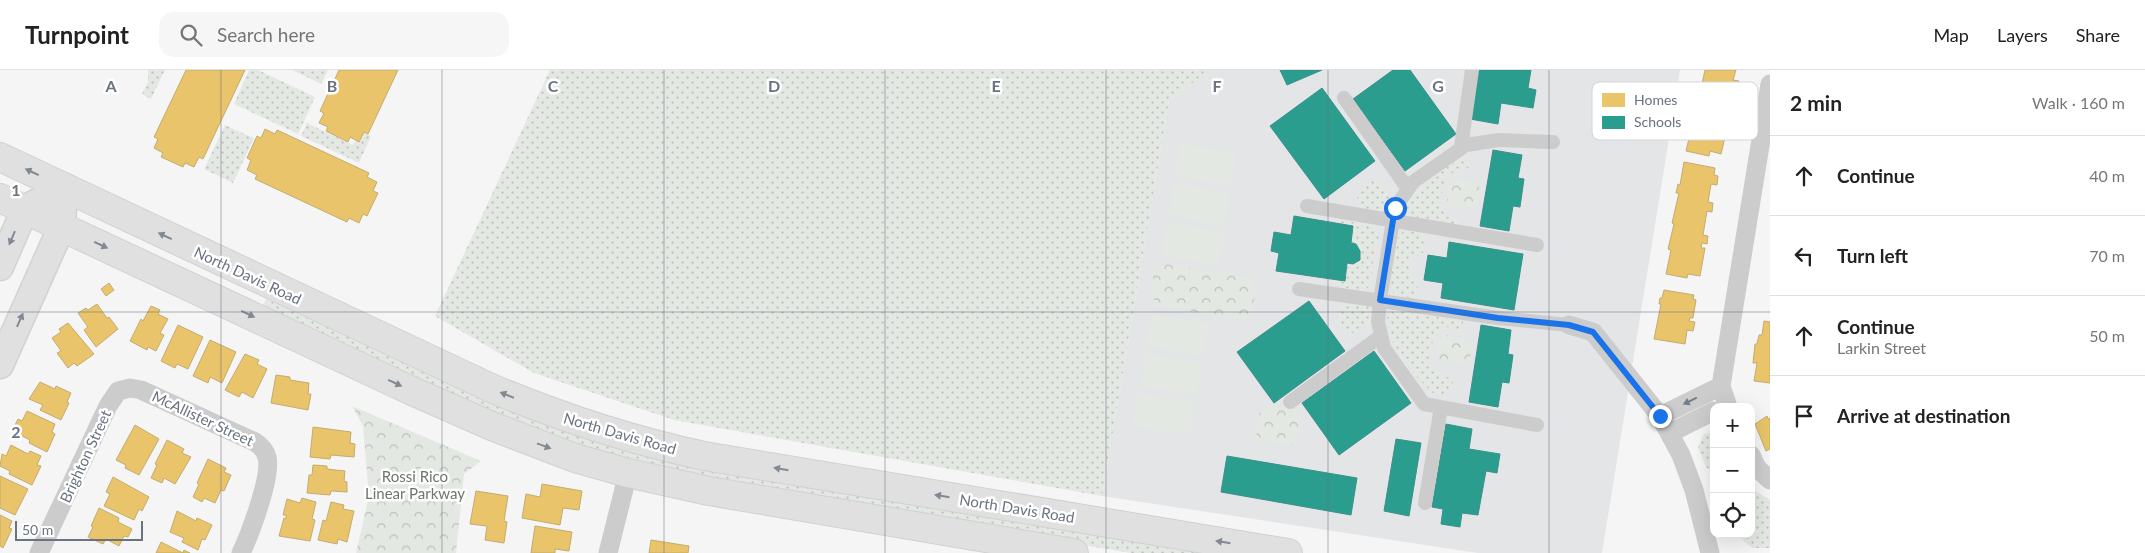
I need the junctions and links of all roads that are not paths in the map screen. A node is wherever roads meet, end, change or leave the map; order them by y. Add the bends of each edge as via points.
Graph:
1 (1472, 70) edge
2 (1770, 84) edge
3 (1344, 98) dead end
4 (1553, 142) dead end
5 (1461, 147) junction
6 (0, 157) edge
7 (64, 187) junction
8 (1408, 190) junction
9 (0, 198) edge
10 (1307, 206) dead end
11 (25, 209) junction
12 (1393, 221) junction
13 (62, 226) junction
14 (1537, 245) dead end
15 (0, 267) edge
16 (1299, 289) dead end
17 (1380, 300) junction
18 (1569, 325) joint
19 (1381, 336) junction
20 (0, 365) edge
21 (1721, 386) junction
22 (122, 389) joint
23 (1290, 402) dead end
24 (1723, 403) edge
25 (1441, 407) junction
26 (1710, 413) edge
27 (1660, 416) junction
28 (1537, 425) dead end
29 (1670, 433) junction
30 (1755, 464) edge
31 (628, 472) junction
32 (1770, 480) edge
33 (1425, 503) dead end
34 (39, 553) edge
35 (241, 553) edge
36 (608, 553) edge
37 (1074, 553) edge
38 (1288, 553) edge
39 (1710, 553) edge

1 - 5 street
2 - 21 street
3 - 8 street
4 - 5 street via 1499,140
5 - 8 street via 1413,182
7 -> 6 highway, North Davis Road
7 - 11 main road
7 - 13 main road
38 -> 7 highway, North Davis Road via 704,456 616,434 551,413 490,388
8 - 12 street via 1395,208
9 - 11 highway
10 - 12 street
11 - 13 highway
11 -> 15 main road
12 - 14 street
12 - 17 street
20 -> 13 main road
13 -> 31 highway via 467,415 575,458
16 - 17 street
17 - 18 street
17 - 19 street via 1378,322
18 - 27 street via 1593,332
19 - 23 street
19 - 25 street via 1384,348 1424,404
21 - 24 street
21 -> 27 street
22 - 34 street, Brighton Street via 108,406
22 - 35 street, McAllister Street via 142,390 262,448 268,467 258,511
25 - 28 street
25 - 33 street
26 - 29 street
27 - 29 street
29 - 39 street via 1694,490
30 - 32 street
31 - 36 street
31 - 37 highway via 709,492

